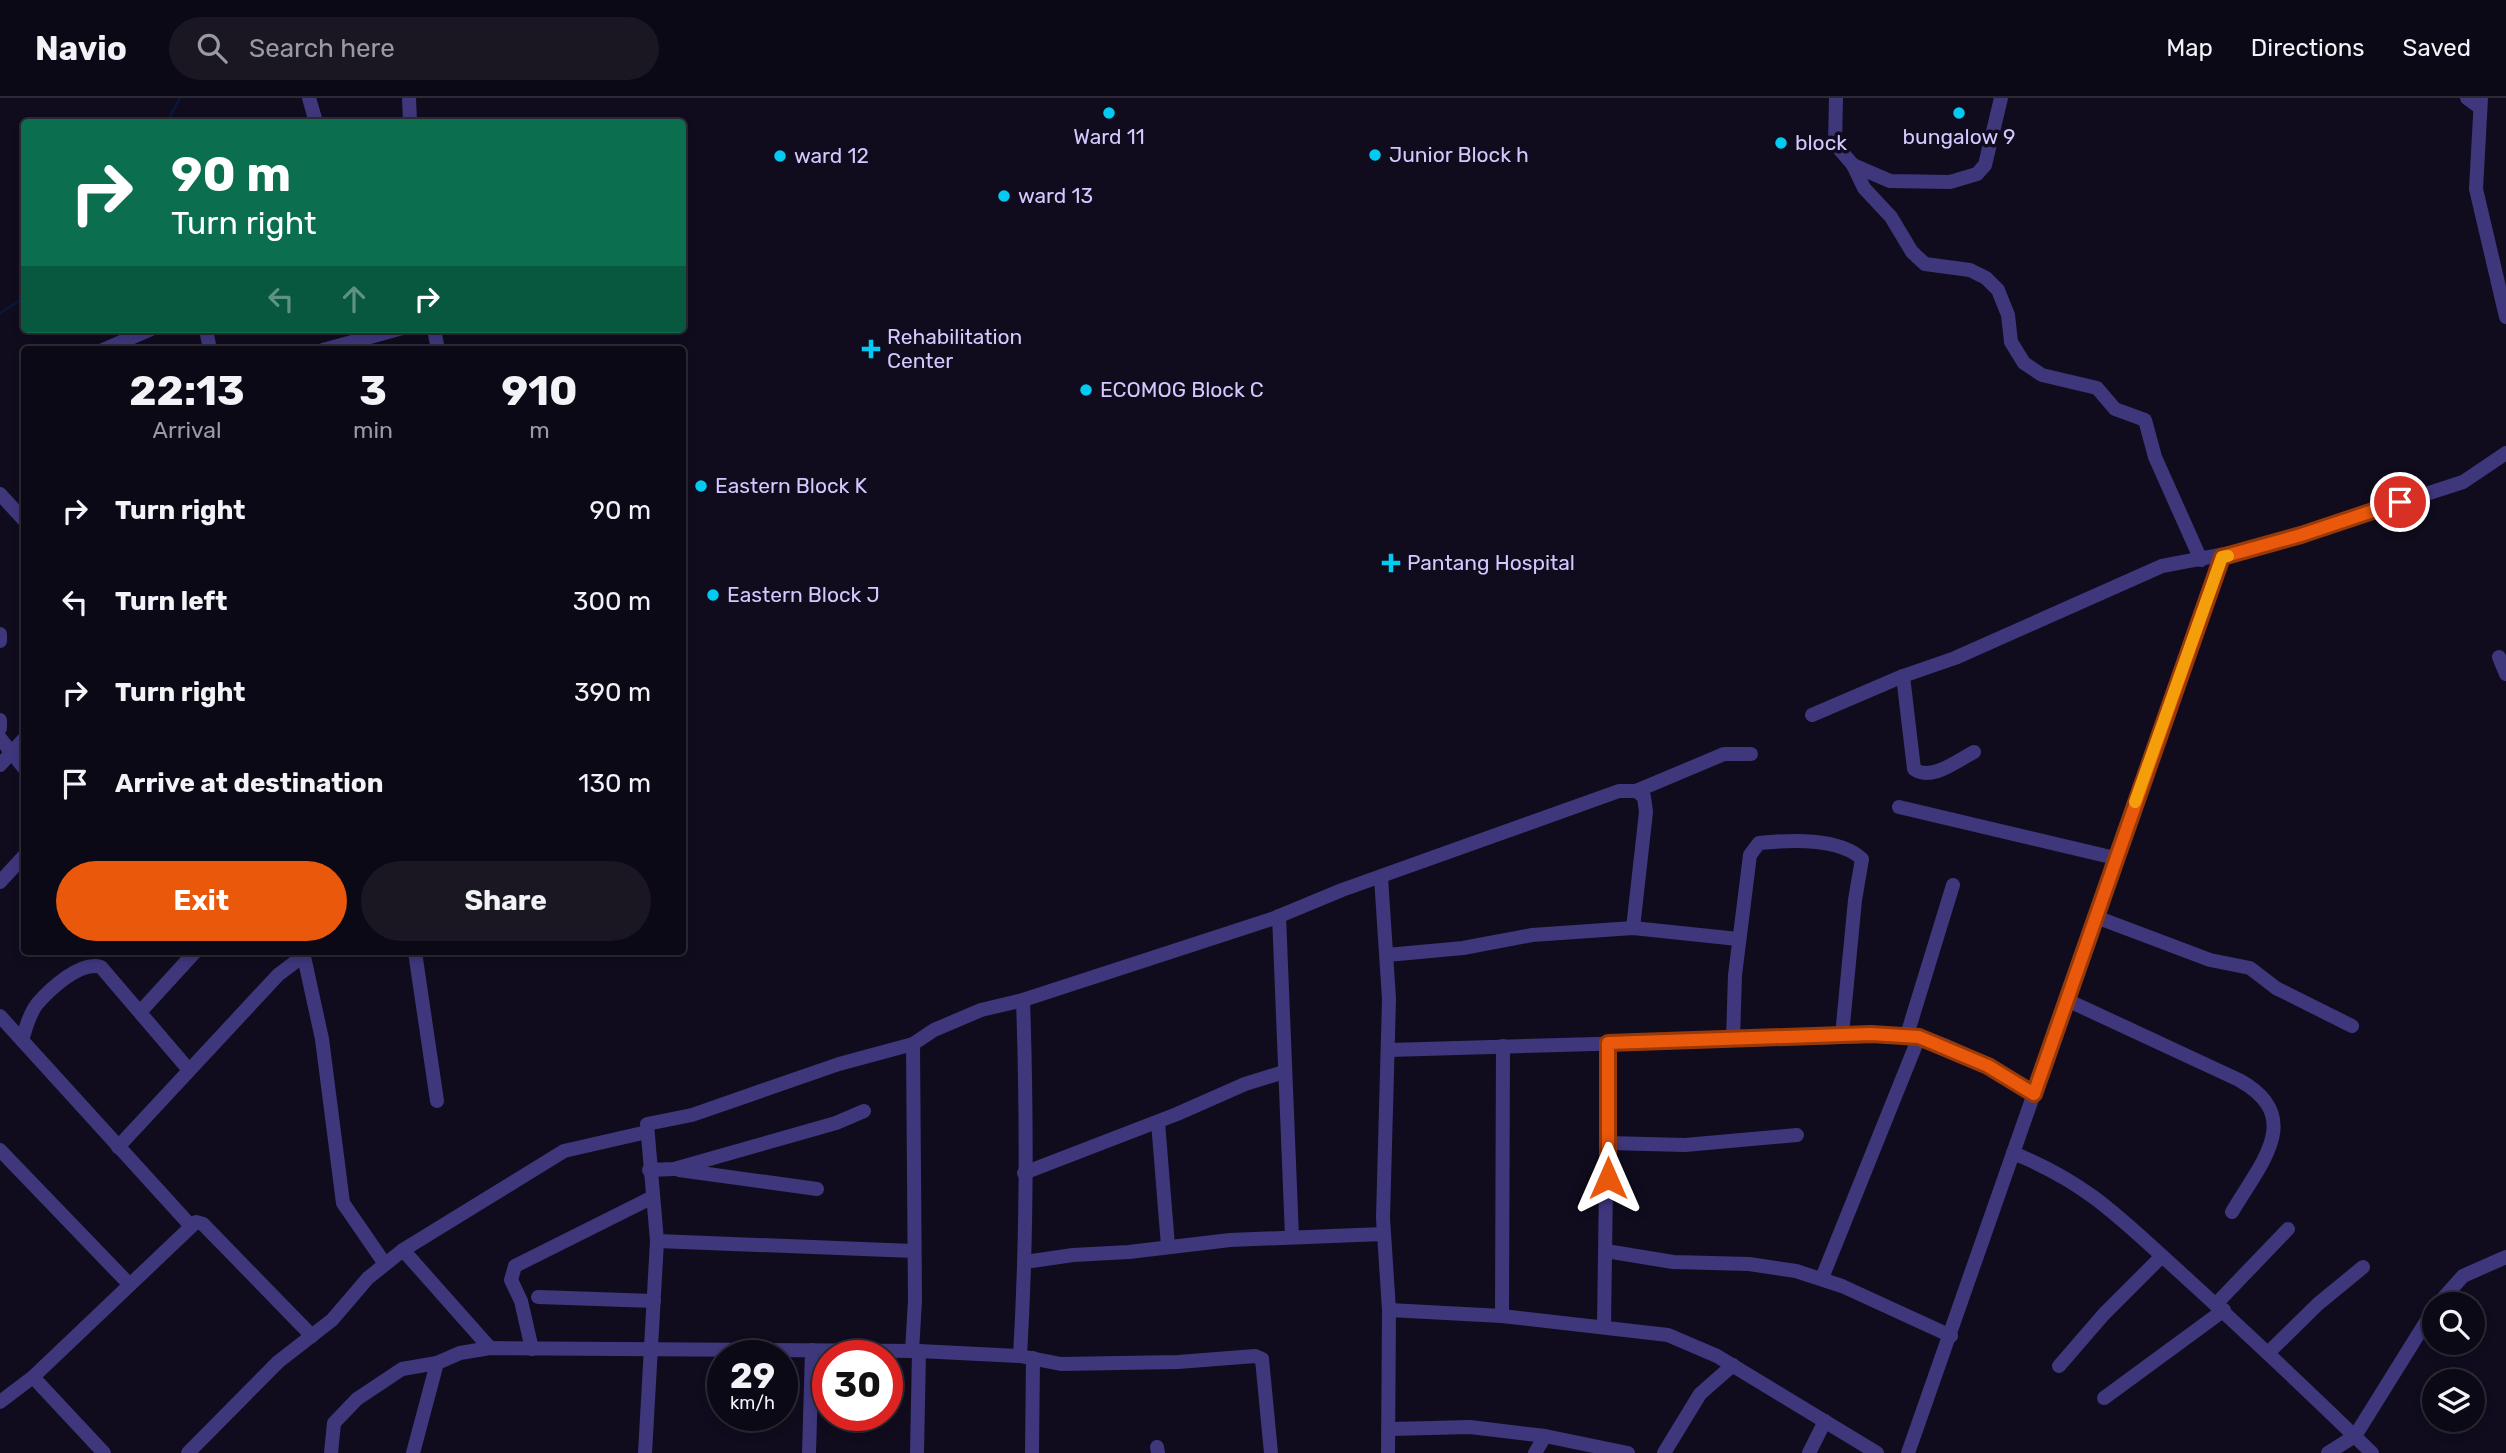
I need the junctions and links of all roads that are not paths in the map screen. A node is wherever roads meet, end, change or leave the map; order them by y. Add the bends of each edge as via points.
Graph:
1 (309, 98) edge
2 (409, 98) edge
3 (1836, 98) edge
4 (2001, 98) edge
5 (2475, 101) edge
6 (315, 119) edge
7 (410, 119) edge
8 (1853, 165) junction
9 (2504, 285) edge
10 (2506, 317) edge
11 (142, 333) edge
12 (384, 333) edge
13 (112, 346) edge
14 (337, 346) edge
15 (2506, 453) edge
16 (0, 494) edge
17 (21, 517) edge
18 (2222, 557) junction
19 (2201, 560) junction
20 (0, 634) edge
21 (0, 641) edge
22 (2500, 657) dead end
23 (2506, 674) edge
24 (1903, 676) junction
25 (1812, 715) dead end
26 (0, 720) edge
27 (0, 729) edge
28 (0, 738) edge
29 (21, 741) edge
30 (1974, 752) dead end
31 (11, 753) junction
32 (1751, 754) dead end
33 (0, 765) edge
34 (21, 765) edge
35 (1636, 791) junction
36 (1899, 807) dead end
37 (2115, 858) junction
38 (21, 859) edge
39 (1381, 877) junction
40 (0, 882) edge
41 (1953, 886) dead end
42 (1279, 916) junction
43 (2096, 916) junction
44 (1633, 928) junction
45 (1738, 939) junction
46 (192, 955) edge
47 (302, 955) edge
48 (303, 955) edge
49 (415, 955) edge
50 (1387, 955) junction
51 (1023, 1000) junction
52 (2068, 1001) junction
53 (141, 1011) junction
54 (0, 1016) edge
55 (2352, 1026) dead end
56 (1842, 1035) junction
57 (1913, 1036) junction
58 (1733, 1039) junction
59 (22, 1040) junction
60 (1608, 1043) junction
61 (913, 1044) junction
62 (1503, 1046) junction
63 (1389, 1051) junction
64 (189, 1070) junction
65 (1284, 1072) junction
66 (2034, 1094) junction
67 (437, 1101) dead end
68 (864, 1111) dead end
69 (1158, 1122) junction
70 (647, 1132) junction
71 (1797, 1135) dead end
72 (1608, 1143) junction
73 (118, 1147) junction
74 (0, 1150) edge
75 (2013, 1153) junction
76 (674, 1169) junction
77 (649, 1170) junction
78 (1024, 1172) junction
79 (817, 1189) dead end
80 (651, 1198) junction
81 (2232, 1212) dead end
82 (190, 1225) junction
83 (2288, 1229) dead end
84 (1384, 1234) junction
85 (1292, 1237) junction
86 (657, 1241) junction
87 (1168, 1247) junction
88 (403, 1251) junction
89 (914, 1251) junction
90 (1606, 1251) junction
91 (2162, 1256) junction
92 (2506, 1257) edge
93 (1026, 1262) junction
94 (385, 1265) junction
95 (2363, 1267) dead end
96 (1822, 1278) junction
97 (128, 1284) junction
98 (2449, 1292) edge
99 (538, 1297) dead end
100 (654, 1301) junction
101 (2221, 1307) junction
102 (1389, 1310) junction
103 (1502, 1316) junction
104 (1604, 1326) junction
105 (2422, 1328) edge
106 (312, 1336) junction
107 (1951, 1336) junction
108 (489, 1348) junction
109 (532, 1349) junction
110 (651, 1350) junction
111 (812, 1350) joint
112 (903, 1351) edge
113 (915, 1351) junction
114 (2269, 1352) junction
115 (1027, 1357) junction
116 (437, 1363) junction
117 (1733, 1366) junction
118 (2059, 1366) dead end
119 (33, 1377) junction
120 (2104, 1398) dead end
121 (0, 1402) edge
122 (1825, 1421) junction
123 (1390, 1429) junction
124 (1545, 1436) junction
125 (2355, 1436) junction
126 (104, 1453) edge
127 (188, 1453) edge
128 (331, 1453) edge
129 (413, 1453) edge
130 (645, 1453) edge
131 (809, 1453) edge
132 (917, 1453) edge
133 (1032, 1453) edge
134 (1270, 1453) edge
135 (1388, 1453) edge
136 (1535, 1453) edge
137 (1628, 1453) edge
138 (1664, 1453) edge
139 (1809, 1453) edge
140 (1877, 1453) edge
141 (1908, 1453) edge
142 (2328, 1453) edge
143 (2372, 1453) edge

1 - 6 street
2 - 7 street
3 - 8 street via 1835,144
4 - 8 street via 1984,165 1976,174 1950,182 1890,181
5 - 9 street via 2476,189
8 - 19 street via 1864,188 1925,264 1970,270 1998,290 2008,315 2011,342 2024,363 2042,375 2097,388 2115,409 2145,420 2155,457
9 - 10 street
11 - 13 street
12 - 14 street
15 - 18 street via 2463,481
16 - 17 street
18 - 19 street
18 - 37 street
19 - 24 street via 2162,566 1955,658
20 - 21 street
22 - 23 street
24 - 25 street
24 - 30 street via 1914,769 1933,772
26 - 27 street
28 - 31 street
29 - 31 street
31 - 33 street
31 - 34 street
32 - 35 street via 1724,754
35 - 39 street via 1619,791
35 - 44 street via 1644,797 1646,812
36 - 37 street
37 - 43 street
38 - 40 street
39 - 42 street
39 - 50 street
41 - 57 street
42 - 51 street
42 - 65 street
43 - 52 street
43 - 55 street via 2210,960 2250,968 2276,988
44 - 45 street
44 - 50 street
45 - 56 street via 1753,847 1774,842 1853,850 1862,859
45 - 58 street
46 - 53 street
47 - 64 street
48 - 94 street via 322,1039 343,1203
49 - 67 street
50 - 63 street
51 - 61 street via 981,1010
51 - 78 street
52 - 66 street
52 - 81 street via 2239,1080 2267,1101 2276,1123 2273,1141
53 - 59 street via 101,967 88,966 38,1003
53 - 64 street
54 - 59 street
56 - 57 street
56 - 58 street
57 - 66 street via 1988,1066
57 - 96 street
58 - 60 street
59 - 73 street
60 - 62 street
60 - 72 street
61 - 70 street via 839,1063 702,1112 647,1124
61 - 89 street
62 - 63 street
62 - 103 street
63 - 84 street
64 - 73 street
65 - 69 street via 1245,1083
65 - 85 street
66 - 75 street
68 - 76 street via 836,1124
69 - 78 street
69 - 87 street
70 - 77 street
70 - 88 street via 565,1151
71 - 72 street via 1685,1145
72 - 90 street
73 - 82 street
74 - 97 street
75 - 91 street via 2055,1170 2096,1198
75 - 107 street
76 - 77 street
76 - 79 street
77 - 80 street
78 - 93 street
80 - 86 street
80 - 109 street via 515,1266 511,1280
82 - 97 street
82 - 106 street via 203,1223
83 - 101 street
84 - 85 street
84 - 102 street
85 - 87 street
86 - 89 street
86 - 100 street
87 - 93 street
88 - 94 street
88 - 108 street
89 - 113 street
90 - 96 street via 1673,1262 1749,1264
90 - 104 street
91 - 101 street
91 - 118 street
92 - 98 street via 2463,1276
93 - 115 street
94 - 106 street
95 - 114 street
96 - 107 street
97 - 119 street
99 - 100 street
100 - 110 street
101 - 114 street
101 - 120 street
102 - 103 street
102 - 123 street
103 - 104 street
104 - 117 street via 1668,1335
105 - 125 street
106 - 127 street via 278,1362
107 - 141 street
108 - 109 street
108 - 116 street
109 - 110 street
110 - 111 street
110 - 130 street
111 - 131 street
112 - 113 street
113 - 115 street
113 - 132 street
114 - 125 street
115 - 133 street
115 - 134 street via 1061,1364 1259,1357 1267,1392
116 - 128 street via 402,1369 357,1399 334,1423
116 - 129 street
117 - 122 street
117 - 138 street via 1700,1394
119 - 121 street
119 - 126 street
122 - 139 street
122 - 140 street
123 - 124 street via 1470,1427
123 - 135 street
124 - 136 street
124 - 137 street
125 - 142 street
125 - 143 street

